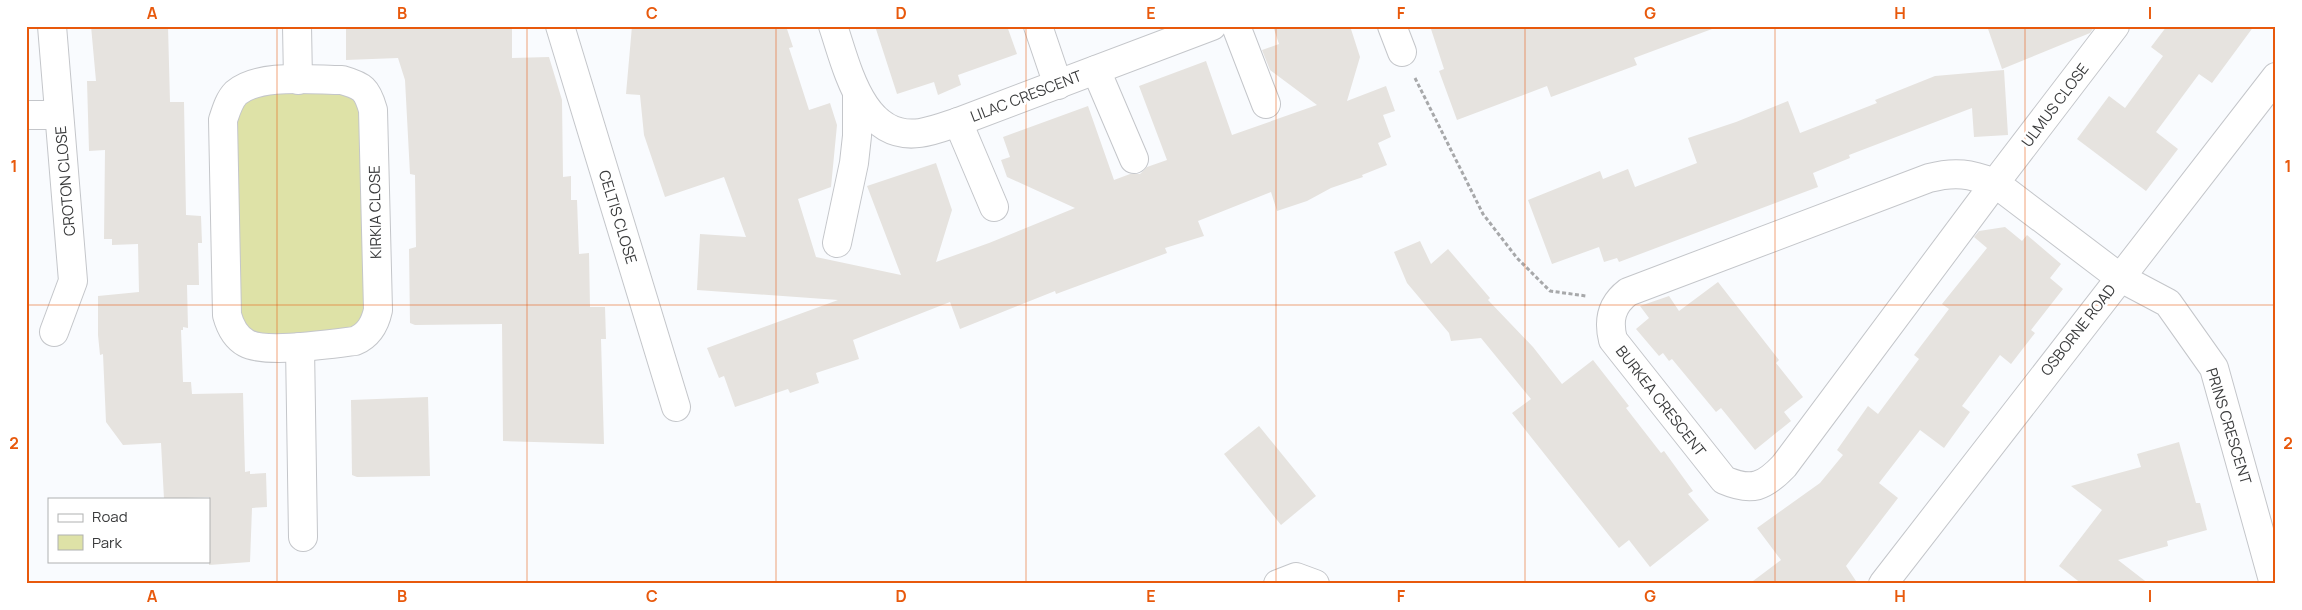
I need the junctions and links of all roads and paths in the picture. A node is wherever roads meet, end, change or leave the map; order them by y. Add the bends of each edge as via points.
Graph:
1 (52, 26) edge
2 (297, 26) edge
3 (560, 26) edge
4 (833, 26) edge
5 (1038, 26) edge
6 (1212, 26) edge
7 (1236, 26) edge
8 (1392, 26) edge
9 (2115, 26) edge
10 (1161, 35) edge
11 (1402, 52) joint
12 (1096, 70) junction
13 (2276, 77) edge
14 (298, 80) junction
15 (1058, 85) junction
16 (857, 95) junction
17 (1266, 104) dead end
18 (26, 115) edge
19 (59, 115) junction
20 (958, 122) junction
21 (1134, 159) dead end
22 (1996, 183) junction
23 (994, 207) dead end
24 (837, 243) dead end
25 (2119, 277) junction
26 (1613, 310) junction
27 (54, 332) dead end
28 (300, 347) junction
29 (676, 407) dead end
30 (304, 537) dead end
31 (1278, 584) edge
32 (1315, 584) edge
33 (1883, 584) edge
34 (2274, 584) edge

1 - 19 street, CROTON CLOSE
2 - 14 street
3 - 29 street, CELTIS CLOSE
4 - 16 street
5 - 15 street
6 - 10 street, LILAC CRESCENT
7 - 17 street
8 - 11 street
9 - 22 street, ULMUS CLOSE
10 - 12 street, LILAC CRESCENT
11 - 26 path via 1483,214 1517,258 1550,291 1591,296
12 - 15 street, LILAC CRESCENT
12 - 21 street, LILAC CRESCENT
13 - 25 street, OSBORNE ROAD
14 - 28 street, KIRKIA CLOSE via 248,85 235,94 223,120 227,315 231,327 246,344 256,347
14 - 28 street, KIRKIA CLOSE via 342,80 359,85 369,96 373,110 378,310 363,338
15 - 20 street, LILAC CRESCENT
16 - 20 street via 870,114 885,126 903,133 919,134
16 - 24 street via 854,163
18 - 19 street
19 - 27 street, CROTON CLOSE via 73,281
20 - 23 street, LILAC CRESCENT
22 - 25 street
22 - 26 street via 1969,174 1942,174 1929,178 1628,292
22 - 26 street, BURKEA CRESCENT via 1784,466 1765,483 1740,487 1724,480 1613,340 1610,327
25 - 33 street, OSBORNE ROAD
25 - 34 street, PRINS CRESCENT via 2168,303 2214,368
28 - 30 street
31 - 32 street via 1296,577

